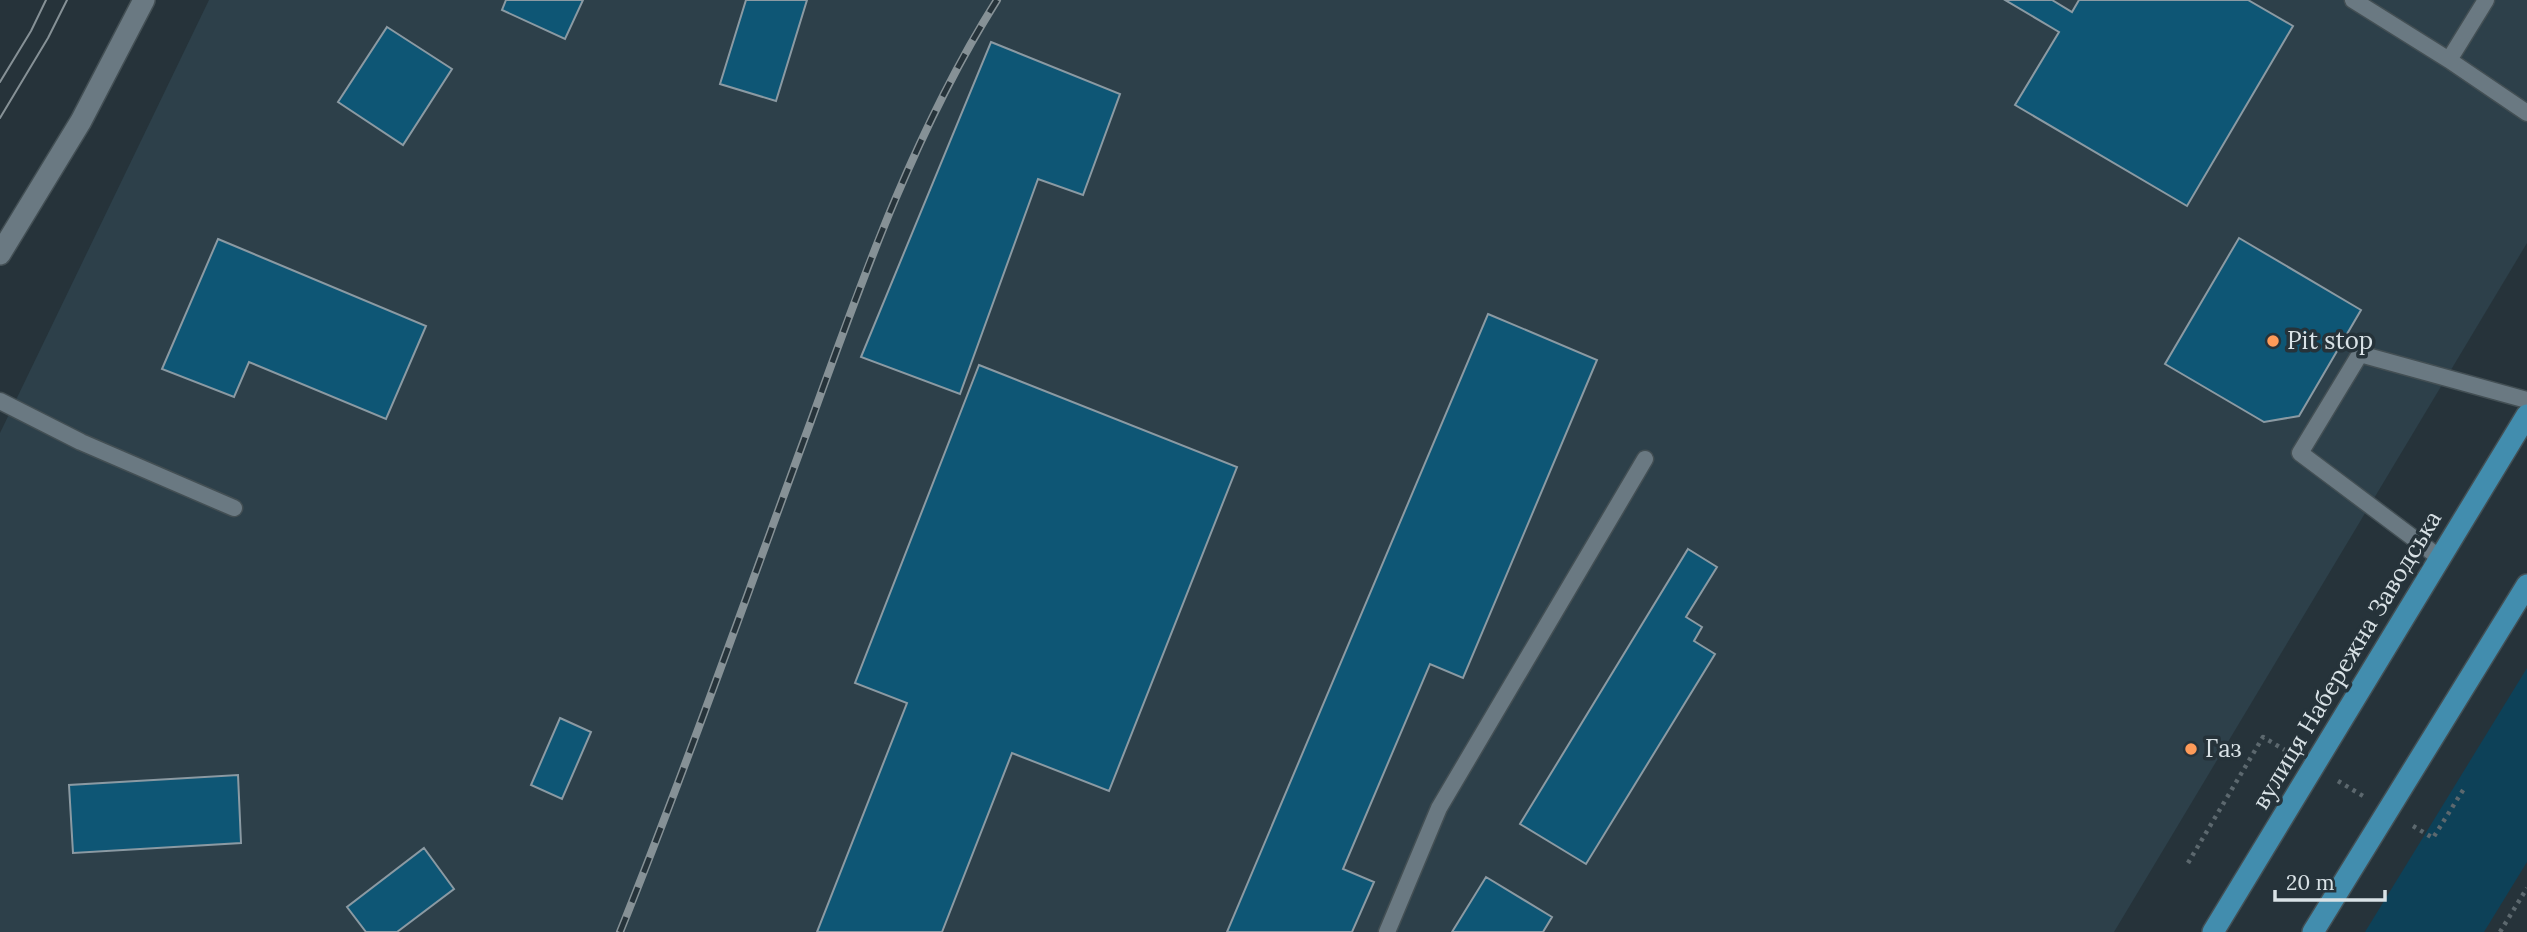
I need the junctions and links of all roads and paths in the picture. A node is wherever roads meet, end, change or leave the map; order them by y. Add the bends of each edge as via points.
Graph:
1 (144, 0) edge
2 (2353, 0) edge
3 (2486, 0) edge
4 (2449, 60) junction
5 (2527, 113) edge
6 (0, 254) edge
7 (2527, 400) edge
8 (0, 401) edge
9 (2527, 415) edge
10 (1645, 459) dead end
11 (234, 508) dead end
12 (2440, 558) junction
13 (2527, 585) edge
14 (2527, 888) edge
15 (1387, 932) edge
16 (2213, 932) edge
17 (2313, 932) edge
18 (2500, 932) edge

1 - 6 street via 81,121
2 - 4 lane
3 - 4 lane
4 - 5 lane
7 - 12 lane via 2360,354 2300,453
8 - 11 lane via 81,442
9 - 12 main road, вулиця Набережна Заводська
10 - 15 lane via 1439,808
12 - 16 main road, вулиця Набережна Заводська
13 - 17 main road
14 - 18 path

